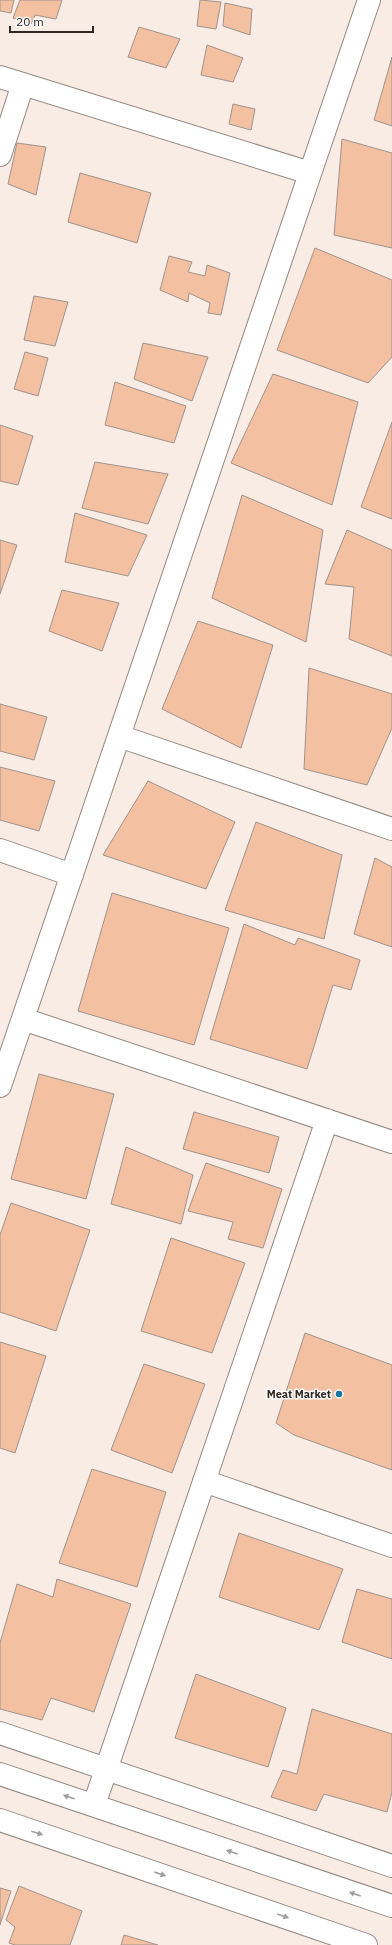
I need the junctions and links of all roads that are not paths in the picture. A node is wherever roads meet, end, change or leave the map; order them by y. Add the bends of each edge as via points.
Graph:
1 (369, 0) edge
2 (0, 77) edge
3 (23, 84) junction
4 (0, 155) edge
5 (310, 173) junction
6 (119, 736) junction
7 (392, 829) edge
8 (0, 850) edge
9 (72, 874) junction
10 (23, 1019) junction
11 (0, 1086) edge
12 (327, 1120) junction
13 (392, 1142) edge
14 (204, 1481) junction
15 (392, 1546) edge
16 (0, 1733) edge
17 (107, 1768) junction
18 (0, 1774) edge
19 (94, 1805) junction
20 (0, 1820) edge
21 (392, 1866) edge
22 (392, 1906) edge
23 (366, 1945) edge

1 - 5 street
2 - 3 street
3 - 4 street
3 - 5 street
5 - 6 street
6 - 7 street
6 - 9 street
8 - 9 street
9 - 10 street
10 - 11 street
10 - 12 street
12 - 13 street
12 - 14 street
14 - 15 street
14 - 17 street
16 - 17 street
17 - 19 street
17 - 21 street
19 -> 18 street
22 -> 19 street
20 -> 23 street

